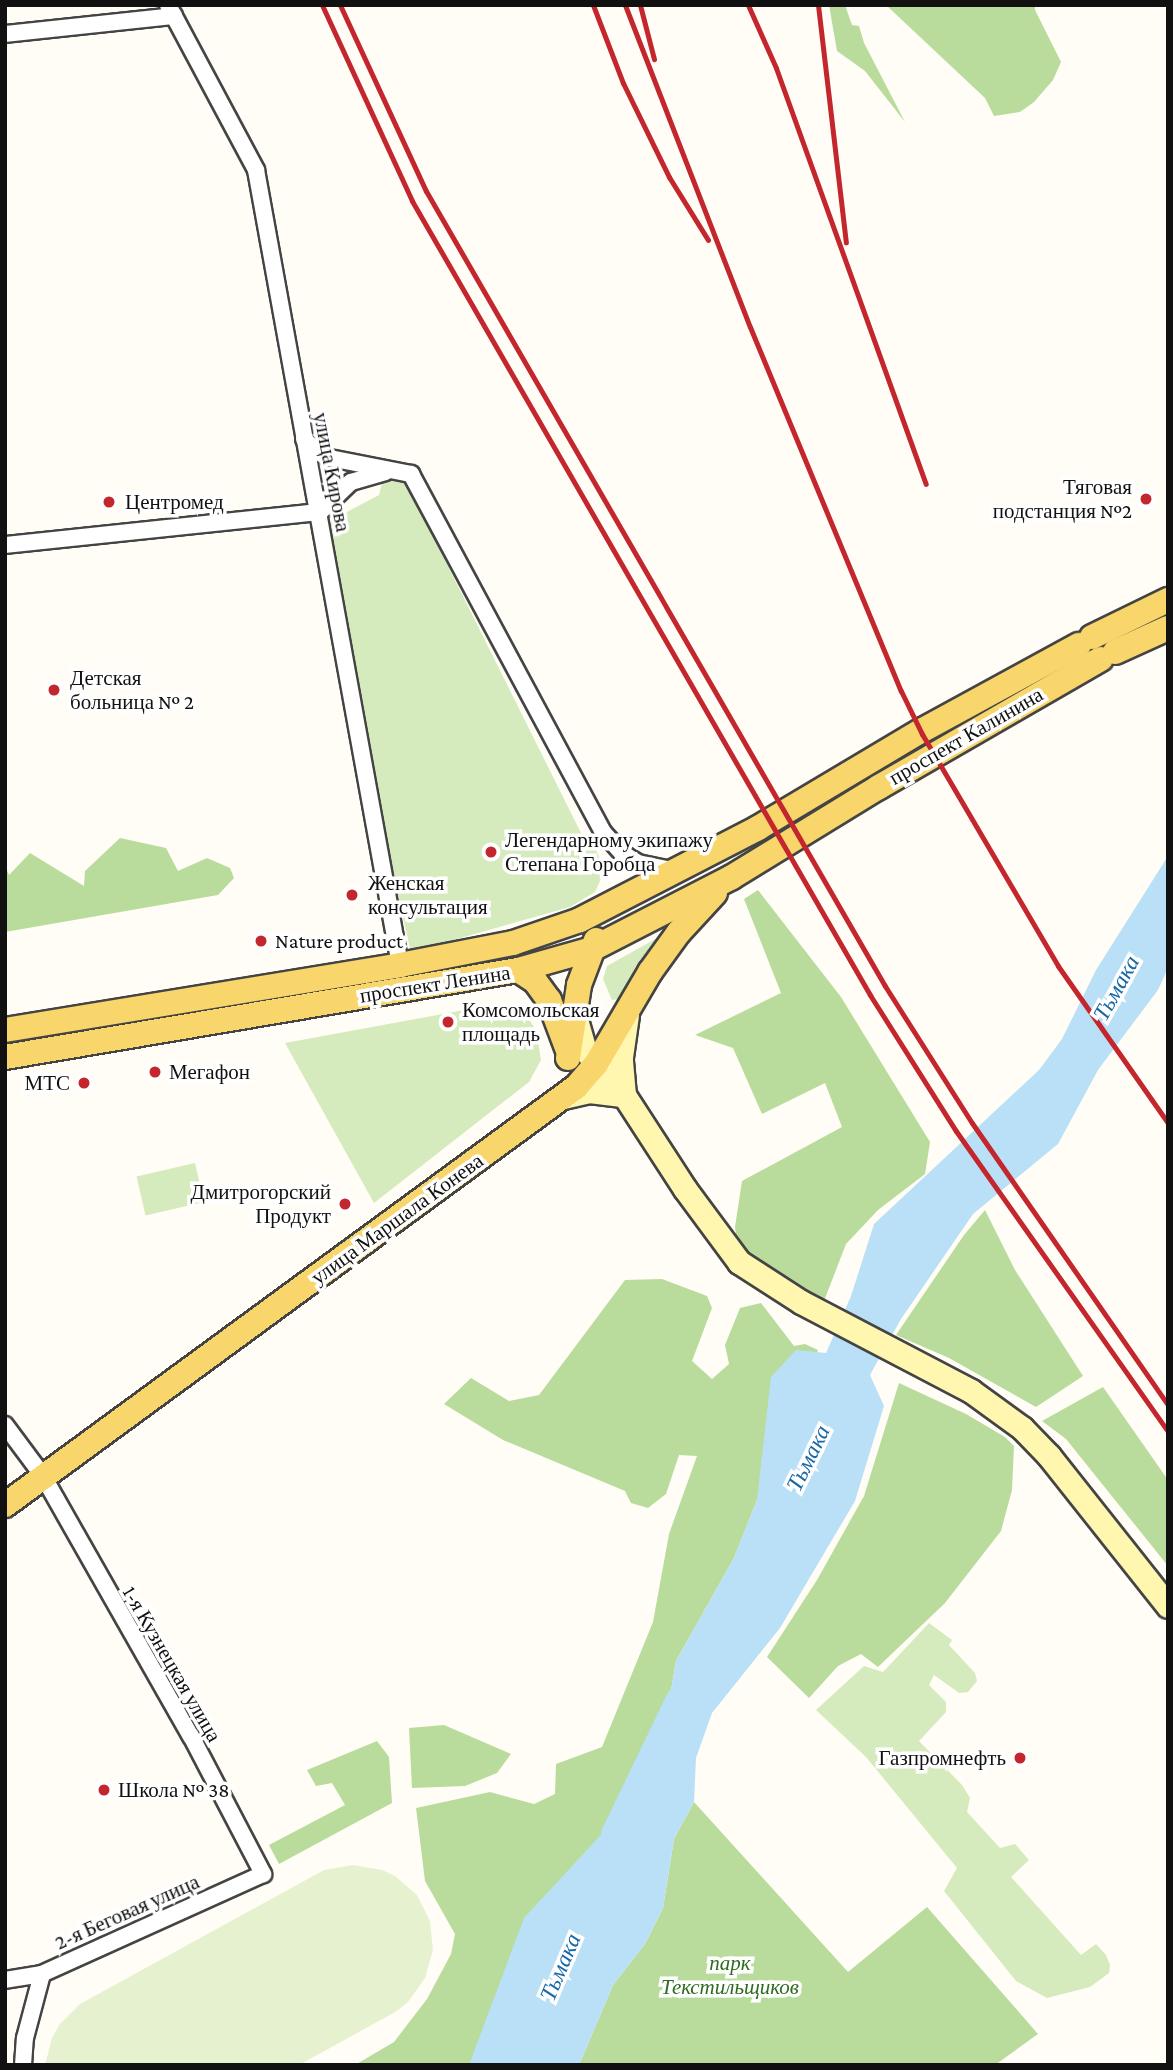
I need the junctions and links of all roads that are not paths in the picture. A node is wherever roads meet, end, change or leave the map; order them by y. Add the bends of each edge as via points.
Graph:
1 (171, 11) edge
2 (5, 34) edge
3 (304, 439) junction
4 (411, 474) junction
5 (320, 512) junction
6 (5, 545) edge
7 (1168, 600) edge
8 (1168, 628) edge
9 (1097, 648) junction
10 (823, 791) joint
11 (832, 815) joint
12 (678, 871) junction
13 (732, 877) junction
14 (630, 896) junction
15 (592, 948) junction
16 (400, 965) junction
17 (518, 970) junction
18 (542, 990) junction
19 (575, 1007) junction
20 (629, 1007) junction
21 (5, 1030) edge
22 (5, 1057) edge
23 (568, 1058) junction
24 (596, 1064) junction
25 (624, 1095) junction
26 (563, 1097) junction
27 (5, 1425) edge
28 (43, 1476) junction
29 (5, 1505) edge
30 (1168, 1606) edge
31 (263, 1874) joint
32 (42, 1974) junction
33 (5, 1980) edge
34 (23, 2065) edge

1 - 2 street
1 - 3 street, улица Кирова via 256,170
3 - 4 street via 330,458
3 - 5 street, улица Кирова
4 - 5 street via 386,472 362,477 342,488
4 - 12 street via 603,832 638,863
5 - 6 street
5 - 16 street, улица Кирова
7 - 9 main road, проспект Калинина
8 - 9 main road, проспект Калинина
9 - 10 main road, проспект Калинина via 921,731
9 - 11 main road, проспект Калинина
10 - 12 main road, проспект Ленина
11 - 13 main road, проспект Ленина
12 - 14 main road, проспект Ленина
13 - 15 main road, проспект Ленина
13 - 20 main road, улица Маршала Конева via 679,932
14 - 15 main road
14 - 16 main road, проспект Ленина via 529,938
15 - 17 main road, проспект Ленина
15 - 19 main road via 580,977
16 - 21 main road, проспект Ленина
17 - 18 main road
17 - 22 main road, проспект Ленина
18 - 19 main road
18 - 23 main road via 560,1022
19 - 23 main road
19 - 24 main road via 581,1042
20 - 24 main road, улица Маршала Конева
20 - 25 main road via 621,1048
23 - 26 main road
24 - 25 main road
24 - 26 main road, улица Маршала Конева
25 - 26 main road via 589,1091
25 - 30 main road via 731,1254 757,1277 971,1391 1021,1428 1049,1456
26 - 28 main road, улица Маршала Конева
27 - 28 street, 1-я Кузнецкая улица
28 - 29 main road, улица Маршала Конева
28 - 31 street, 1-я Кузнецкая улица via 191,1736
31 - 32 street, 2-я Беговая улица
32 - 33 street, 2-я Беговая улица
32 - 34 street via 25,2038

